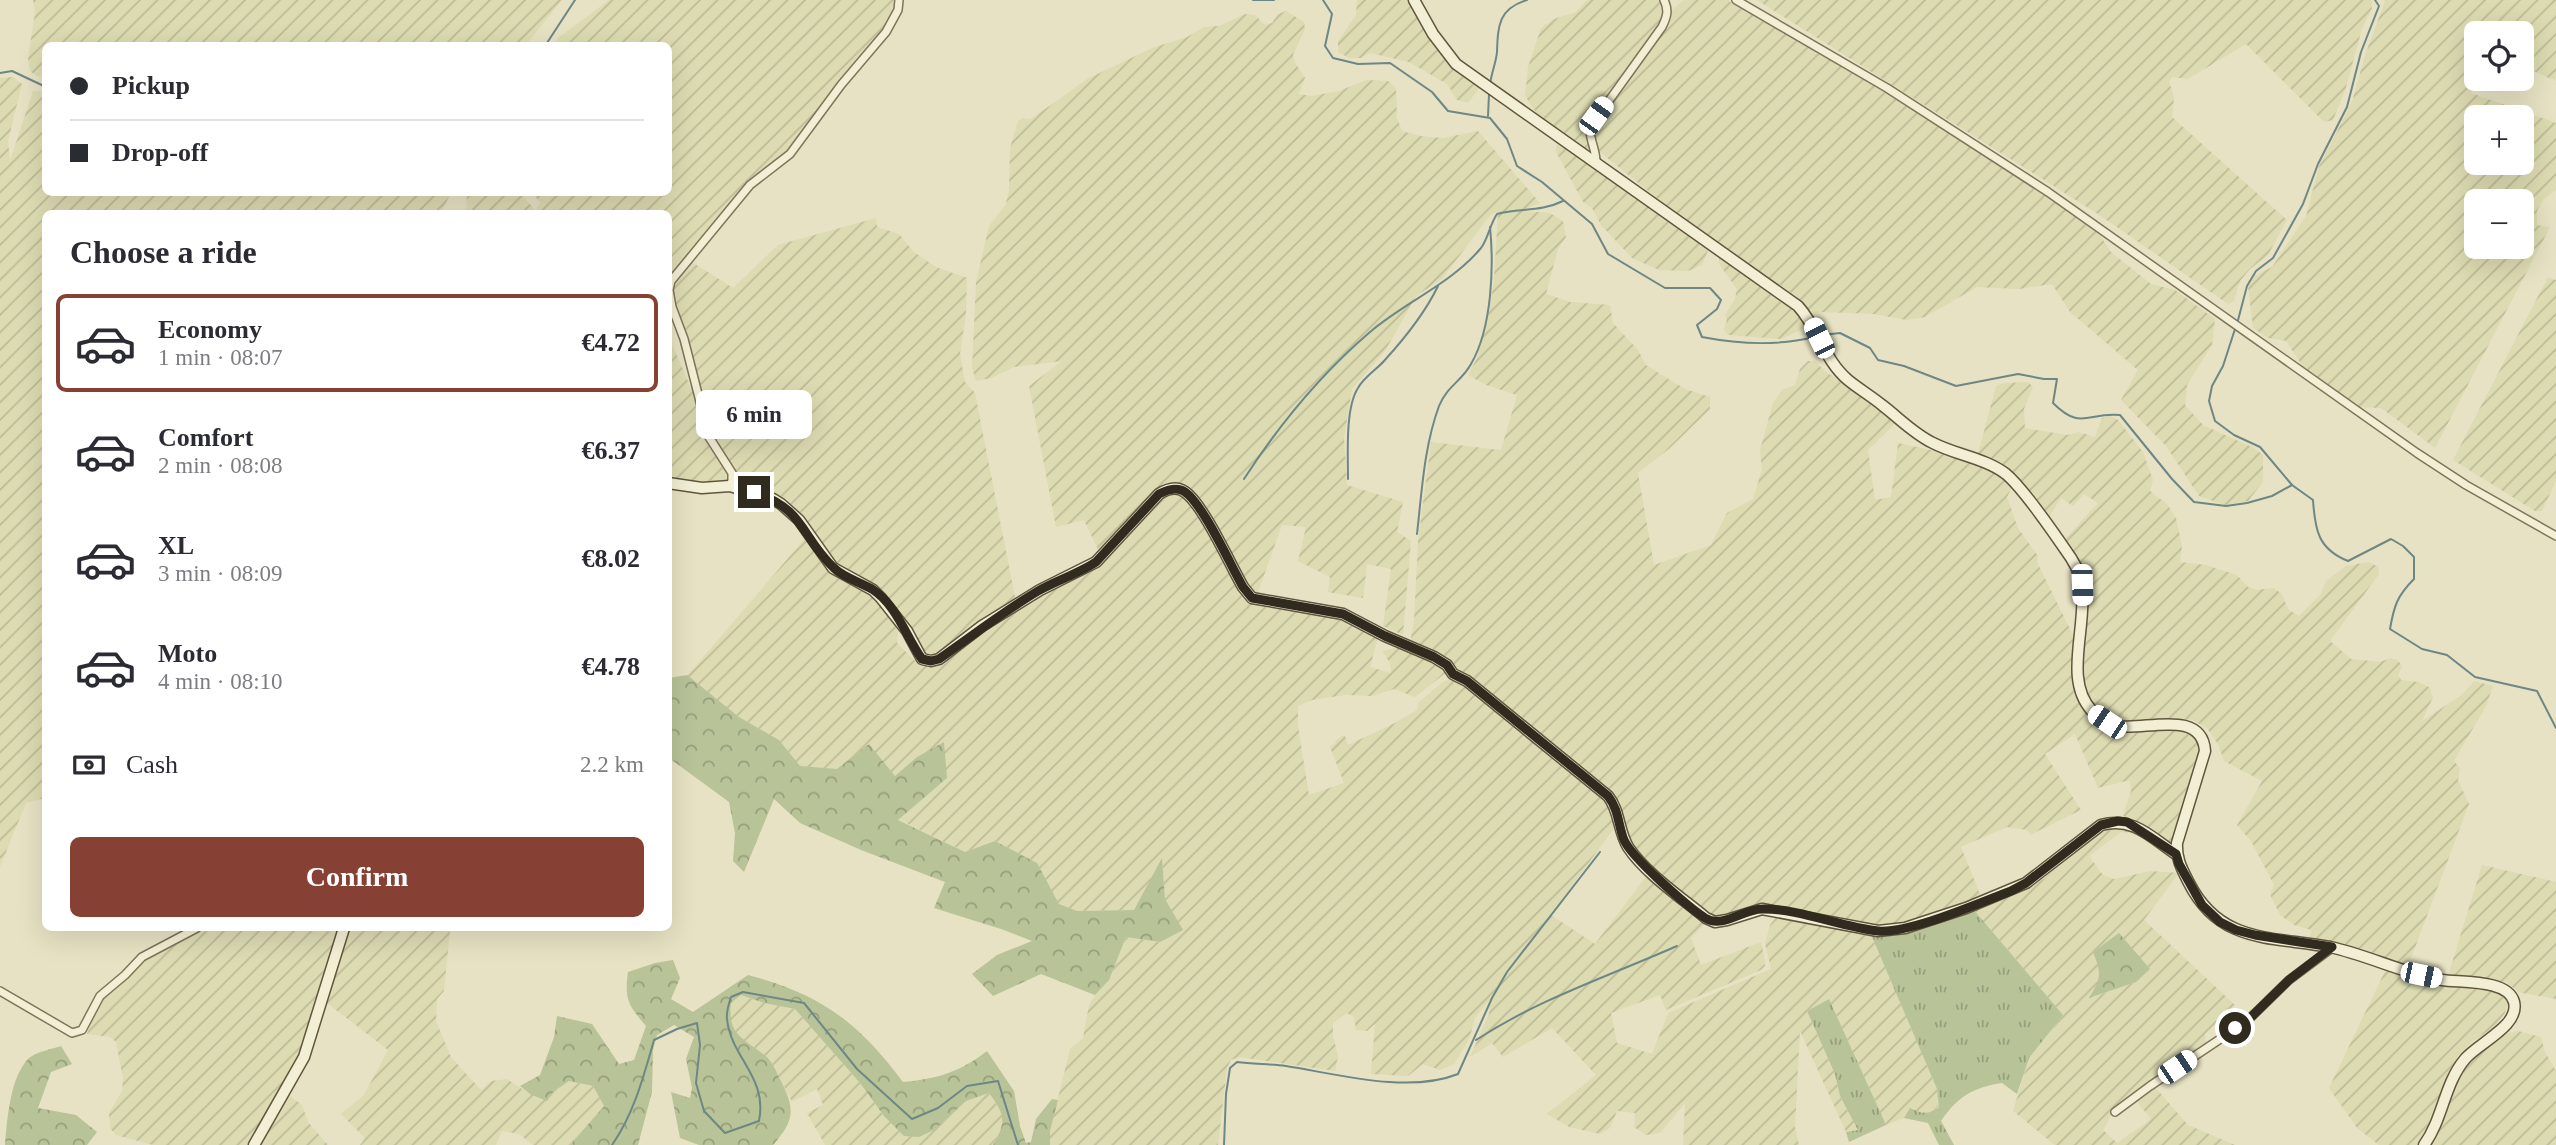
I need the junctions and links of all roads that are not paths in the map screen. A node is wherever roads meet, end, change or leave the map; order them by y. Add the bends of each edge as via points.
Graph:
1 (899, 0) edge
2 (1414, 0) edge
3 (1664, 0) edge
4 (1736, 0) edge
5 (1595, 164) junction
6 (672, 280) edge
7 (672, 307) edge
8 (672, 484) edge
9 (730, 486) junction
10 (2556, 536) edge
11 (2176, 854) junction
12 (191, 931) edge
13 (343, 931) edge
14 (2332, 947) junction
15 (0, 991) edge
16 (2115, 1112) dead end
17 (254, 1145) edge
18 (2424, 1145) edge

1 - 6 street via 886,32 790,153 750,185
2 - 5 street via 1456,64
3 - 5 street via 1667,16 1662,27 1590,127
4 - 10 street via 1899,95 2048,192 2466,485
5 - 11 street via 1781,292 1808,317 1829,360 1918,435 1994,466 2033,506 2080,573 2083,603 2078,670 2082,694 2093,712 2119,726 2181,725 2202,738 2205,751
7 - 9 street via 709,437 732,473
8 - 9 street
9 - 11 street via 781,504 799,520 833,568 881,598 922,659 931,661 1040,590 1096,562 1159,494 1172,489 1185,492 1198,506 1252,598 1343,614 1442,661 1608,796 1631,851 1715,922 1762,909 1878,931 1905,928 2026,883 2110,822 2127,822
11 - 14 street via 2202,905 2220,922 2255,935
12 - 15 street via 142,957 100,996 78,1032 72,1033
13 - 17 street via 304,1057
14 - 16 street via 2247,1021
14 - 18 street via 2421,975 2501,987 2514,1001 2509,1023 2462,1061

